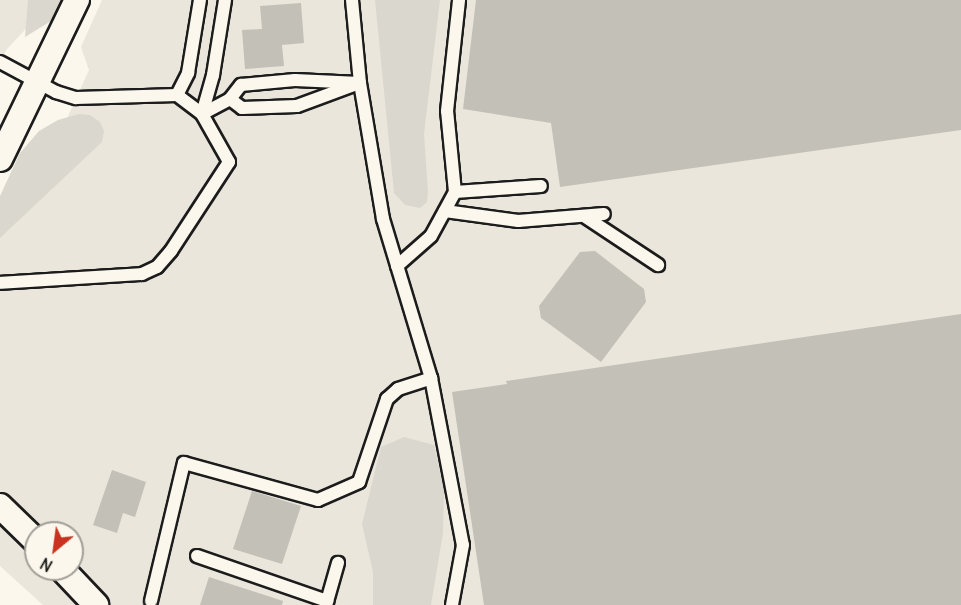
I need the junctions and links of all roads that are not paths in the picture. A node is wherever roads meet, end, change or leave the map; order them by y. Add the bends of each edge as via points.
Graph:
1 (76, 0) edge
2 (200, 0) edge
3 (225, 0) edge
4 (352, 0) edge
5 (459, 0) edge
6 (0, 62) edge
7 (37, 83) junction
8 (360, 83) junction
9 (177, 95) junction
10 (230, 99) junction
11 (202, 114) junction
12 (0, 159) edge
13 (541, 186) dead end
14 (455, 192) junction
15 (445, 211) junction
16 (604, 214) dead end
17 (584, 216) junction
18 (658, 265) dead end
19 (397, 266) junction
20 (0, 283) edge
21 (431, 378) junction
22 (0, 506) edge
23 (24, 529) edge
24 (197, 556) dead end
25 (338, 563) dead end
26 (72, 581) edge
27 (151, 601) dead end
28 (90, 603) edge
29 (327, 603) edge
30 (452, 605) edge

1 - 7 street
2 - 9 lane via 188,73
3 - 11 lane via 213,75
4 - 8 lane
5 - 14 lane via 447,111
6 - 7 lane
7 - 9 lane via 76,98
7 - 12 street
8 - 10 lane via 295,80 242,85
8 - 10 lane via 297,106 242,108
8 - 19 lane via 383,219
9 - 11 lane
10 - 11 lane
11 - 20 lane via 229,162 157,267 142,274
13 - 14 lane
14 - 15 lane
15 - 17 lane via 518,221
15 - 19 lane via 431,236
16 - 17 lane
17 - 18 lane
19 - 21 lane
21 - 27 lane via 398,389 387,399 359,482 318,500 184,463
21 - 30 lane via 463,545
22 - 23 street
24 - 29 lane
25 - 29 lane
26 - 28 street

